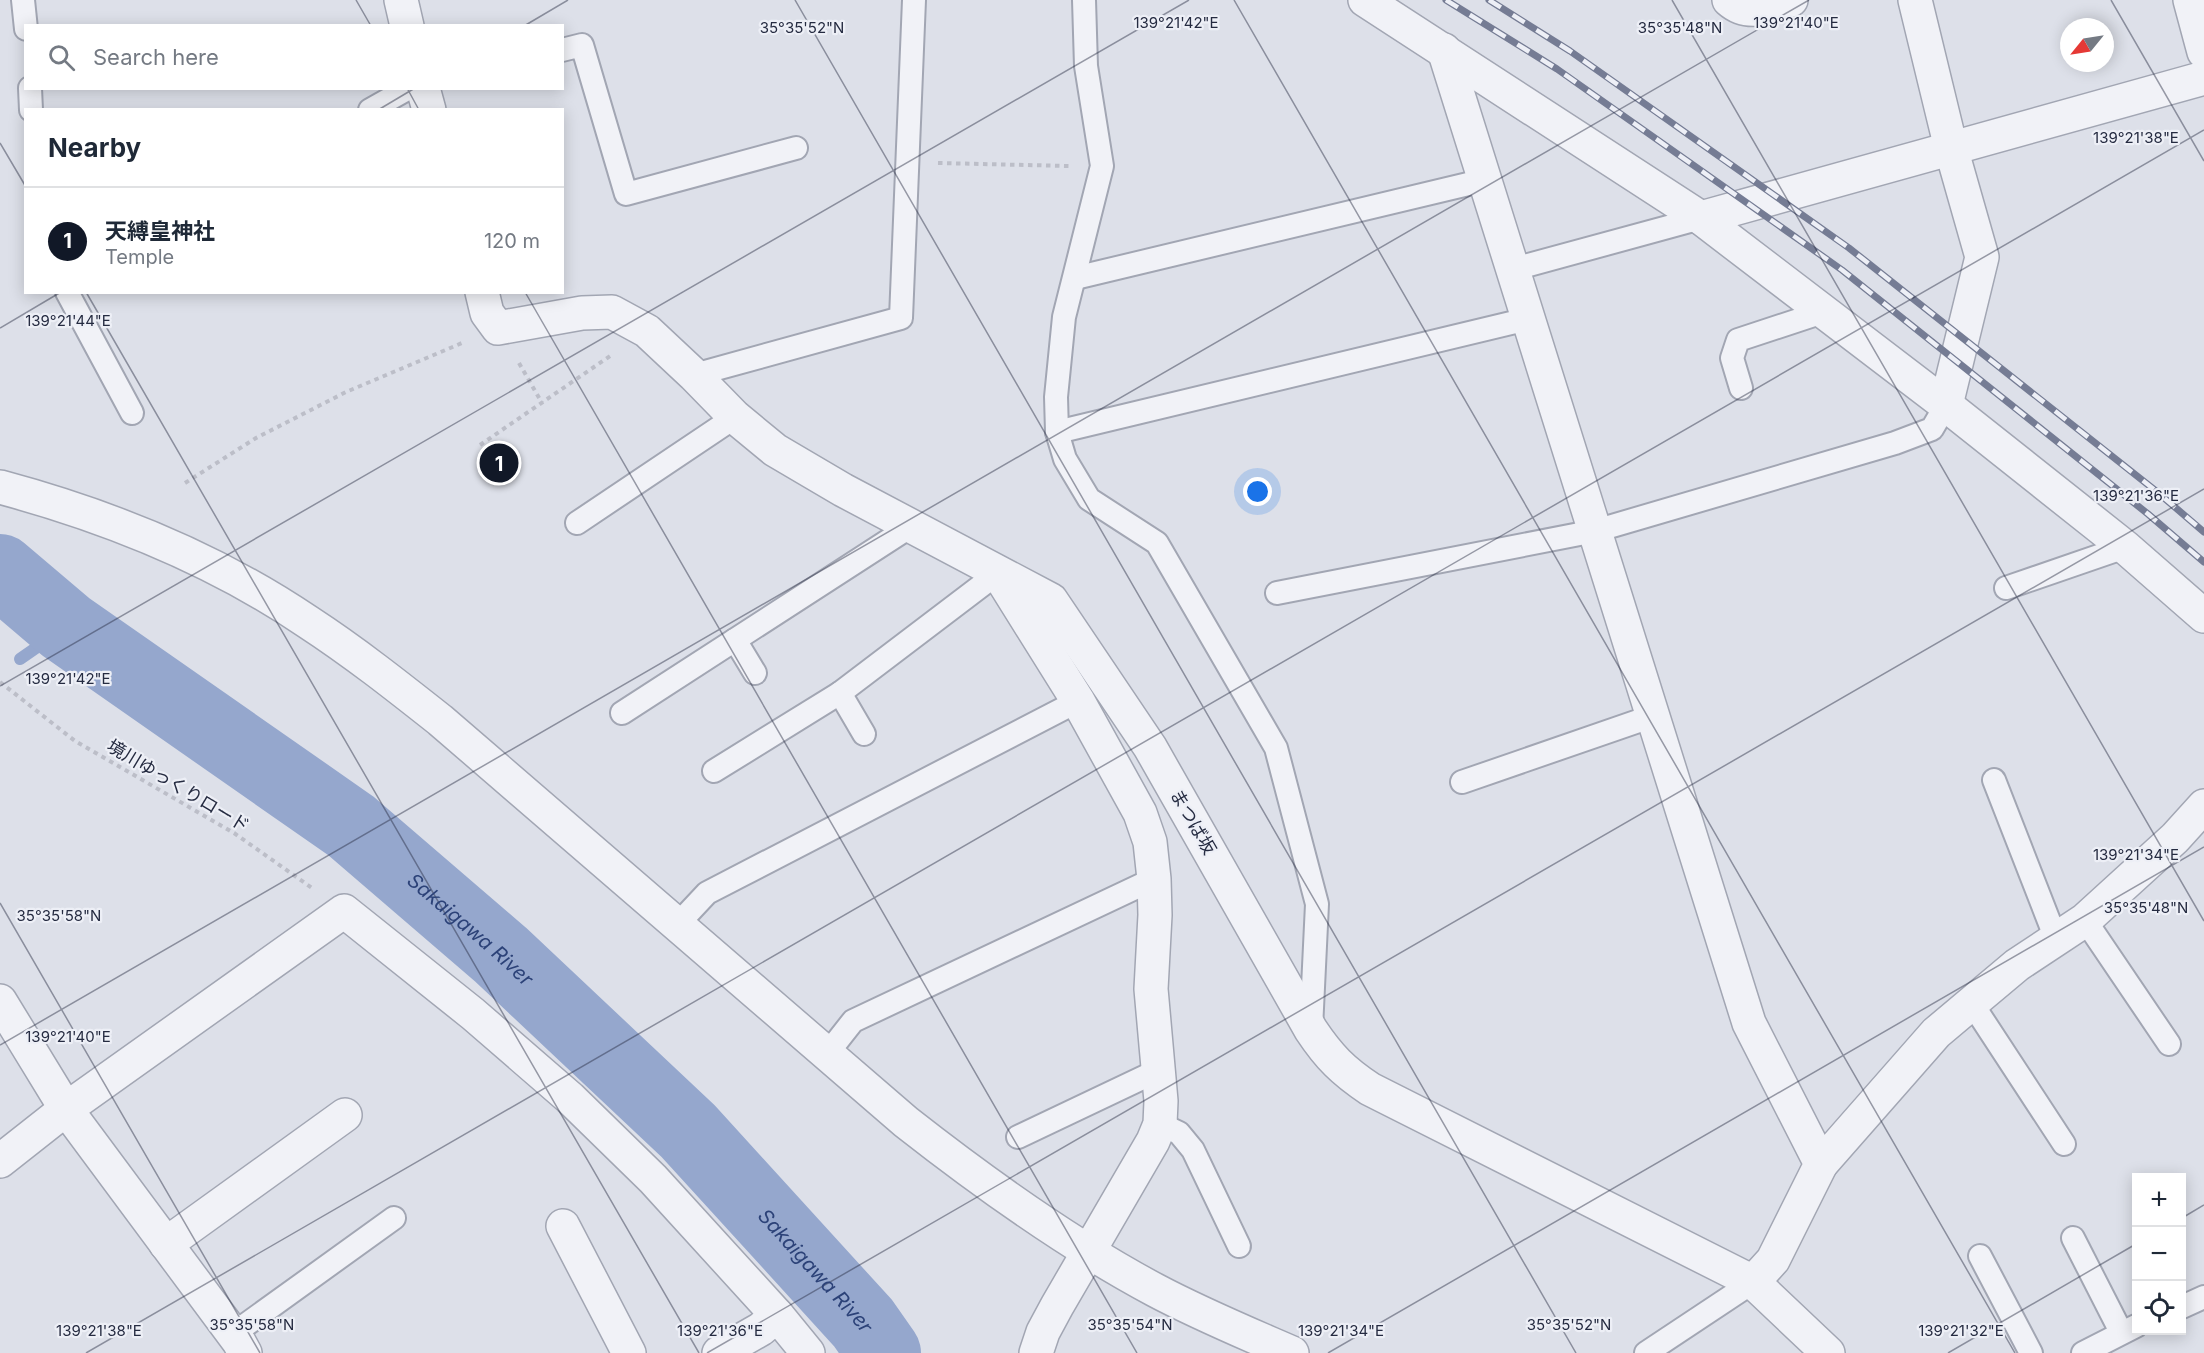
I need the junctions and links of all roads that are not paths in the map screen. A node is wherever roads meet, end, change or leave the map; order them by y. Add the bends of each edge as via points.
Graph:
1 (23, 0) edge
2 (400, 0) edge
3 (914, 0) edge
4 (1084, 0) edge
5 (1365, 0) edge
6 (1728, 0) edge
7 (1791, 0) edge
8 (1915, 0) edge
9 (2190, 0) edge
10 (26, 24) edge
11 (406, 24) edge
12 (564, 50) edge
13 (1444, 50) junction
14 (2204, 52) edge
15 (2204, 78) edge
16 (30, 90) edge
17 (405, 90) edge
18 (424, 90) edge
19 (31, 108) edge
20 (374, 108) edge
21 (428, 108) edge
22 (796, 148) dead end
23 (1951, 148) junction
24 (1485, 180) junction
25 (1701, 218) junction
26 (1514, 269) junction
27 (1075, 278) junction
28 (68, 294) edge
29 (482, 294) edge
30 (1823, 312) junction
31 (1528, 319) junction
32 (694, 375) junction
33 (1741, 388) dead end
34 (1946, 405) junction
35 (132, 413) dead end
36 (735, 417) junction
37 (1057, 432) junction
38 (0, 487) edge
39 (576, 523) dead end
40 (911, 526) junction
41 (1595, 531) junction
42 (2125, 547) junction
43 (998, 573) junction
44 (2006, 588) dead end
45 (1277, 593) dead end
46 (2204, 616) edge
47 (735, 640) junction
48 (755, 673) dead end
49 (840, 693) junction
50 (1078, 701) junction
51 (622, 713) dead end
52 (1653, 716) junction
53 (864, 734) dead end
54 (714, 771) dead end
55 (1994, 780) dead end
56 (1462, 782) dead end
57 (2204, 806) edge
58 (1154, 879) junction
59 (2085, 921) junction
60 (677, 925) junction
61 (2056, 939) junction
62 (0, 1001) edge
63 (1971, 1002) junction
64 (1311, 1030) junction
65 (2169, 1044) dead end
66 (827, 1054) junction
67 (1159, 1070) junction
68 (66, 1109) junction
69 (345, 1115) dead end
70 (1160, 1124) junction
71 (1018, 1137) dead end
72 (2064, 1144) dead end
73 (0, 1161) edge
74 (1821, 1164) junction
75 (394, 1218) dead end
76 (563, 1226) dead end
77 (2073, 1238) dead end
78 (166, 1244) junction
79 (1239, 1246) dead end
80 (1088, 1251) junction
81 (1980, 1256) dead end
82 (1753, 1282) junction
83 (2204, 1297) edge
84 (2186, 1305) edge
85 (2129, 1329) edge
86 (769, 1332) edge
87 (239, 1343) edge
88 (629, 1353) edge
89 (719, 1353) edge
90 (808, 1353) edge
91 (1036, 1353) edge
92 (1292, 1353) edge
93 (1646, 1353) edge
94 (1827, 1353) edge
95 (2031, 1353) edge
96 (2084, 1353) edge

1 - 10 lane
2 - 11 street
3 - 32 lane via 901,318
4 - 27 lane via 1086,66 1102,166
5 - 13 street
6 - 7 street via 1746,10 1757,10
8 - 23 street
9 - 14 street
12 - 22 lane via 582,45 626,194
13 - 24 street
13 - 25 street
15 - 23 street
16 - 19 lane
17 - 20 lane
18 - 21 street
23 - 25 street
23 - 34 street via 1982,257
24 - 26 street
24 - 27 lane
25 - 26 lane
25 - 30 street
26 - 31 street
27 - 37 lane via 1064,316 1056,397
28 - 35 lane
29 - 32 street, まつば坂 via 487,313 498,328 582,313 612,312 646,331
30 - 33 lane via 1738,340 1732,358
30 - 34 street
31 - 37 lane
31 - 41 street
32 - 36 street, まつば坂
34 - 41 lane via 1932,429 1895,443
34 - 42 street
36 - 39 lane
36 - 40 street, まつば坂 via 775,450
37 - 64 lane via 1065,459 1089,499 1157,543 1276,748 1317,904
38 - 60 street via 118,524 243,584 306,621 440,720
40 - 43 street, まつば坂
40 - 47 lane
41 - 45 lane
41 - 52 street
42 - 44 lane
42 - 46 street
43 - 49 lane
43 - 50 street
43 - 64 street, まつば坂 via 1051,600 1150,747
47 - 48 lane
47 - 51 lane
49 - 53 lane
49 - 54 lane
50 - 58 street via 1140,813 1150,842
50 - 60 lane via 707,893
52 - 56 lane
52 - 74 street via 1749,1023
55 - 61 lane
57 - 59 street
58 - 66 lane via 853,1021
58 - 67 street via 1151,988
59 - 61 street
59 - 65 lane
60 - 66 street
61 - 63 street via 2017,964
62 - 68 street
63 - 72 lane
63 - 74 street via 1928,1041
64 - 82 street, まつば坂 via 1345,1072 1370,1089
66 - 80 street via 964,1168
67 - 70 street
67 - 71 lane
68 - 73 street
68 - 78 street
68 - 86 street via 344,911 570,1098 653,1179
69 - 78 street
70 - 79 lane via 1179,1133 1193,1150
70 - 80 street via 1154,1141
74 - 82 street via 1773,1260
75 - 87 lane
76 - 88 street
77 - 85 lane
78 - 87 street
80 - 91 street via 1043,1332
80 - 92 street via 1202,1313
81 - 95 lane
82 - 93 lane
82 - 94 street, まつば坂
83 - 84 lane
85 - 96 lane
86 - 89 street
86 - 90 street

